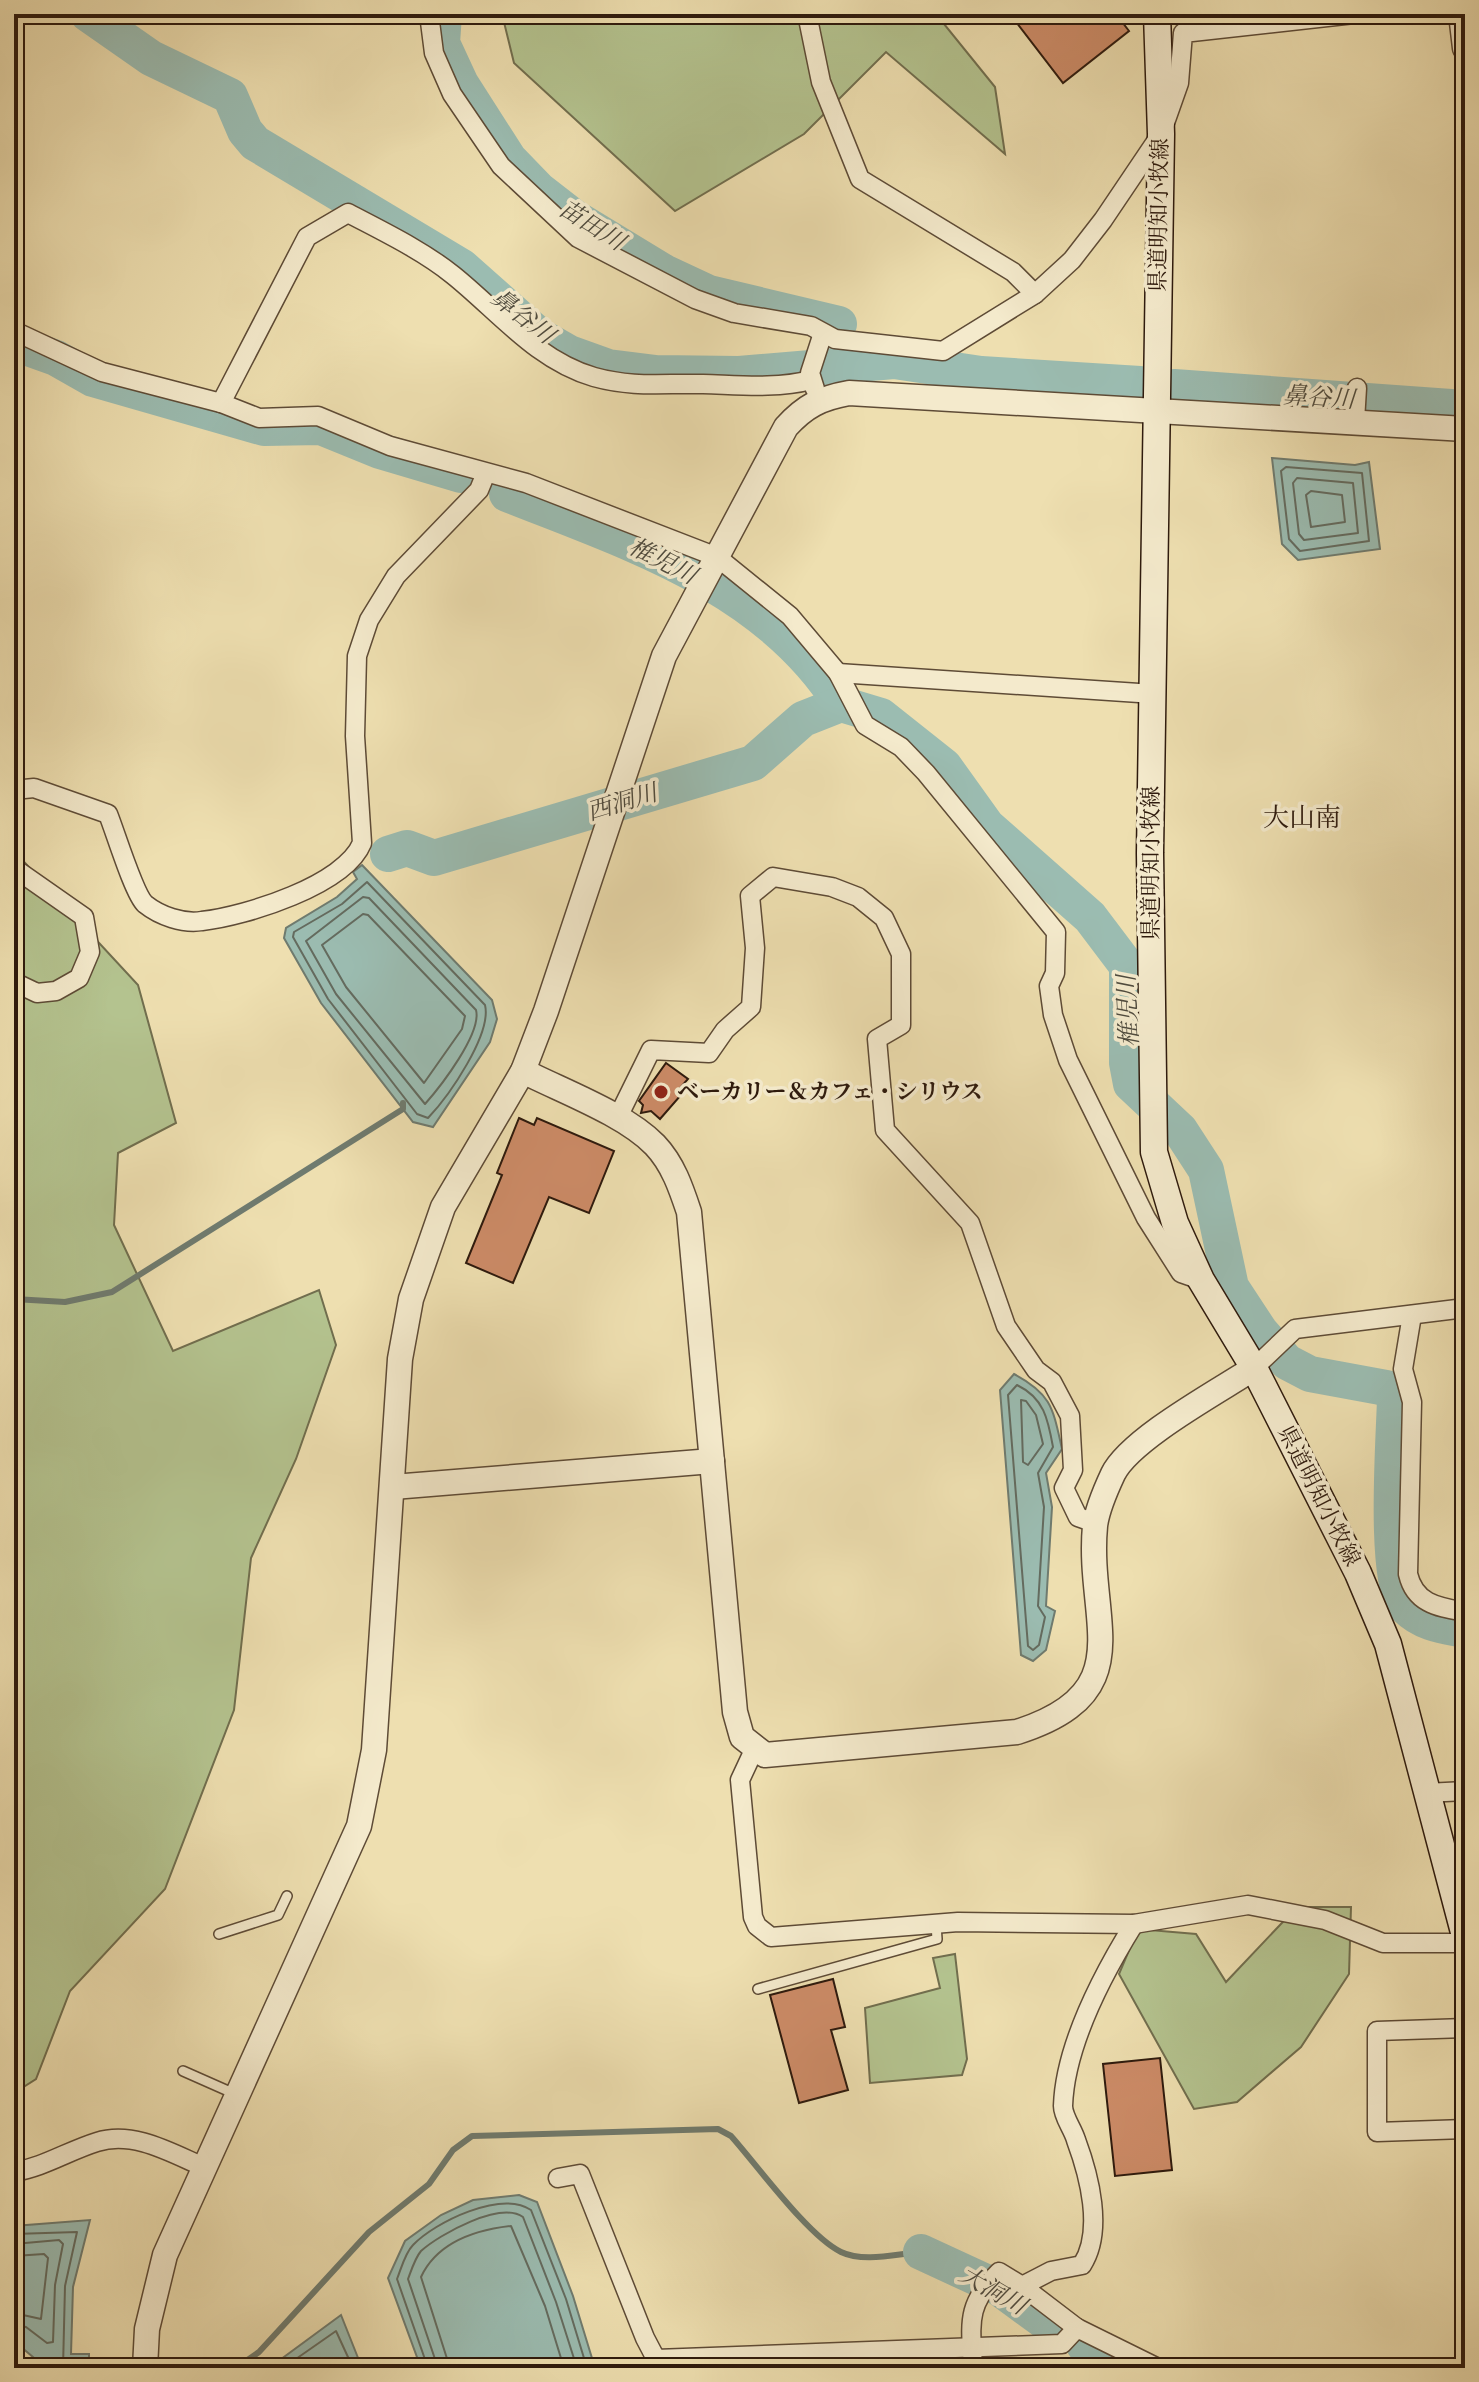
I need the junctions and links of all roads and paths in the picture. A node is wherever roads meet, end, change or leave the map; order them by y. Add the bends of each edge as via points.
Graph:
1 (429, 14) edge
2 (807, 14) edge
3 (1157, 14) edge
4 (1354, 14) edge
5 (1461, 14) edge
6 (1465, 48) edge
7 (1161, 134) junction
8 (1035, 294) junction
9 (14, 331) edge
10 (823, 333) junction
11 (813, 384) junction
12 (1357, 388) dead end
13 (221, 403) junction
14 (1157, 409) junction
15 (1355, 417) junction
16 (1465, 429) edge
17 (486, 473) junction
18 (714, 563) junction
19 (838, 673) junction
20 (1154, 694) junction
21 (14, 790) edge
22 (14, 868) edge
23 (14, 982) edge
24 (523, 1071) junction
25 (617, 1119) junction
26 (1201, 1280) junction
27 (1465, 1308) edge
28 (1412, 1315) junction
29 (1258, 1364) junction
30 (712, 1461) junction
31 (393, 1487) junction
32 (1095, 1523) junction
33 (1465, 1612) edge
34 (754, 1750) junction
35 (1465, 1791) edge
36 (1426, 1793) junction
37 (287, 1896) dead end
38 (936, 1924) junction
39 (1134, 1924) junction
40 (219, 1934) dead end
41 (1465, 1936) edge
42 (1465, 1943) edge
43 (758, 1989) dead end
44 (1465, 2028) edge
45 (183, 2071) dead end
46 (238, 2096) junction
47 (1465, 2129) edge
48 (206, 2168) junction
49 (14, 2172) edge
50 (558, 2178) dead end
51 (1022, 2286) junction
52 (1077, 2328) junction
53 (972, 2345) junction
54 (145, 2368) edge
55 (973, 2368) edge
56 (1158, 2368) edge

1 - 10 street via 434,53 452,94 501,166 578,238 695,299
2 - 8 street via 821,82 860,179 1013,272
3 - 7 main road, 県道明知小牧線
4 - 7 street via 1183,33 1179,83
5 - 6 street
7 - 8 street via 1072,260
7 - 14 main road, 県道明知小牧線
8 - 10 street via 943,351 835,339
9 - 13 street via 102,372
10 - 11 street
11 - 13 street via 660,387 593,376 529,343 451,273 348,213 307,237
11 - 14 street via 864,393
11 - 18 street
12 - 15 street
13 - 17 street via 259,418 318,416 390,446
14 - 15 street
14 - 20 main road, 県道明知小牧線
15 - 16 street
17 - 18 street via 599,510
17 - 21 street via 479,490 396,576 369,620 357,656 355,736 362,843 357,857 314,887 200,922 170,919 143,902 108,814 34,788
18 - 19 street via 790,616
18 - 24 street via 664,656
19 - 20 street
19 - 26 street via 865,725 901,747 926,773 1056,932 1055,973 1049,986 1068,1060 1146,1218 1181,1273
20 - 26 main road, 県道明知小牧線 via 1151,1124 1159,1175
22 - 23 street via 84,917 90,952 79,978 56,991 37,993
24 - 25 street
24 - 31 street via 443,1207 415,1287 400,1359
25 - 30 street via 655,1145 675,1173 689,1212
25 - 32 street via 651,1050 709,1053 751,1007 755,948 750,896 759,885 773,877 832,887 858,897 884,918 901,954 901,1025 877,1039 885,1130 970,1223 1006,1326 1036,1370 1052,1382 1070,1416 1073,1470 1064,1488 1078,1517
26 - 29 main road, 県道明知小牧線
27 - 28 street
28 - 29 street via 1295,1329
28 - 33 street via 1403,1369 1412,1402 1408,1574 1411,1589 1429,1605
29 - 32 street via 1137,1446 1114,1471
29 - 36 main road, 県道明知小牧線 via 1388,1644
30 - 31 street
30 - 34 street via 735,1712 742,1737
31 - 46 street via 374,1750 359,1826
32 - 34 street via 1102,1646 1094,1678 1071,1709 1017,1732 777,1756
34 - 38 street via 740,1780 753,1917 762,1933 781,1939
35 - 36 street
36 - 41 main road, 県道明知小牧線
37 - 40 lane via 278,1915
38 - 39 street
38 - 43 lane via 937,1939
39 - 42 street via 1248,1905 1325,1920 1383,1943
39 - 51 street via 1089,2009 1063,2109 1089,2179 1091,2234 1086,2259
44 - 47 street via 1377,2031 1377,2132
45 - 46 lane
46 - 48 street
48 - 49 street via 155,2146 122,2139 99,2141 44,2166
48 - 54 street via 165,2255 154,2292
50 - 53 street via 580,2174 656,2359
51 - 52 street
51 - 53 street via 999,2272 988,2283 971,2314
52 - 53 street via 1062,2344
52 - 56 street
53 - 55 street

